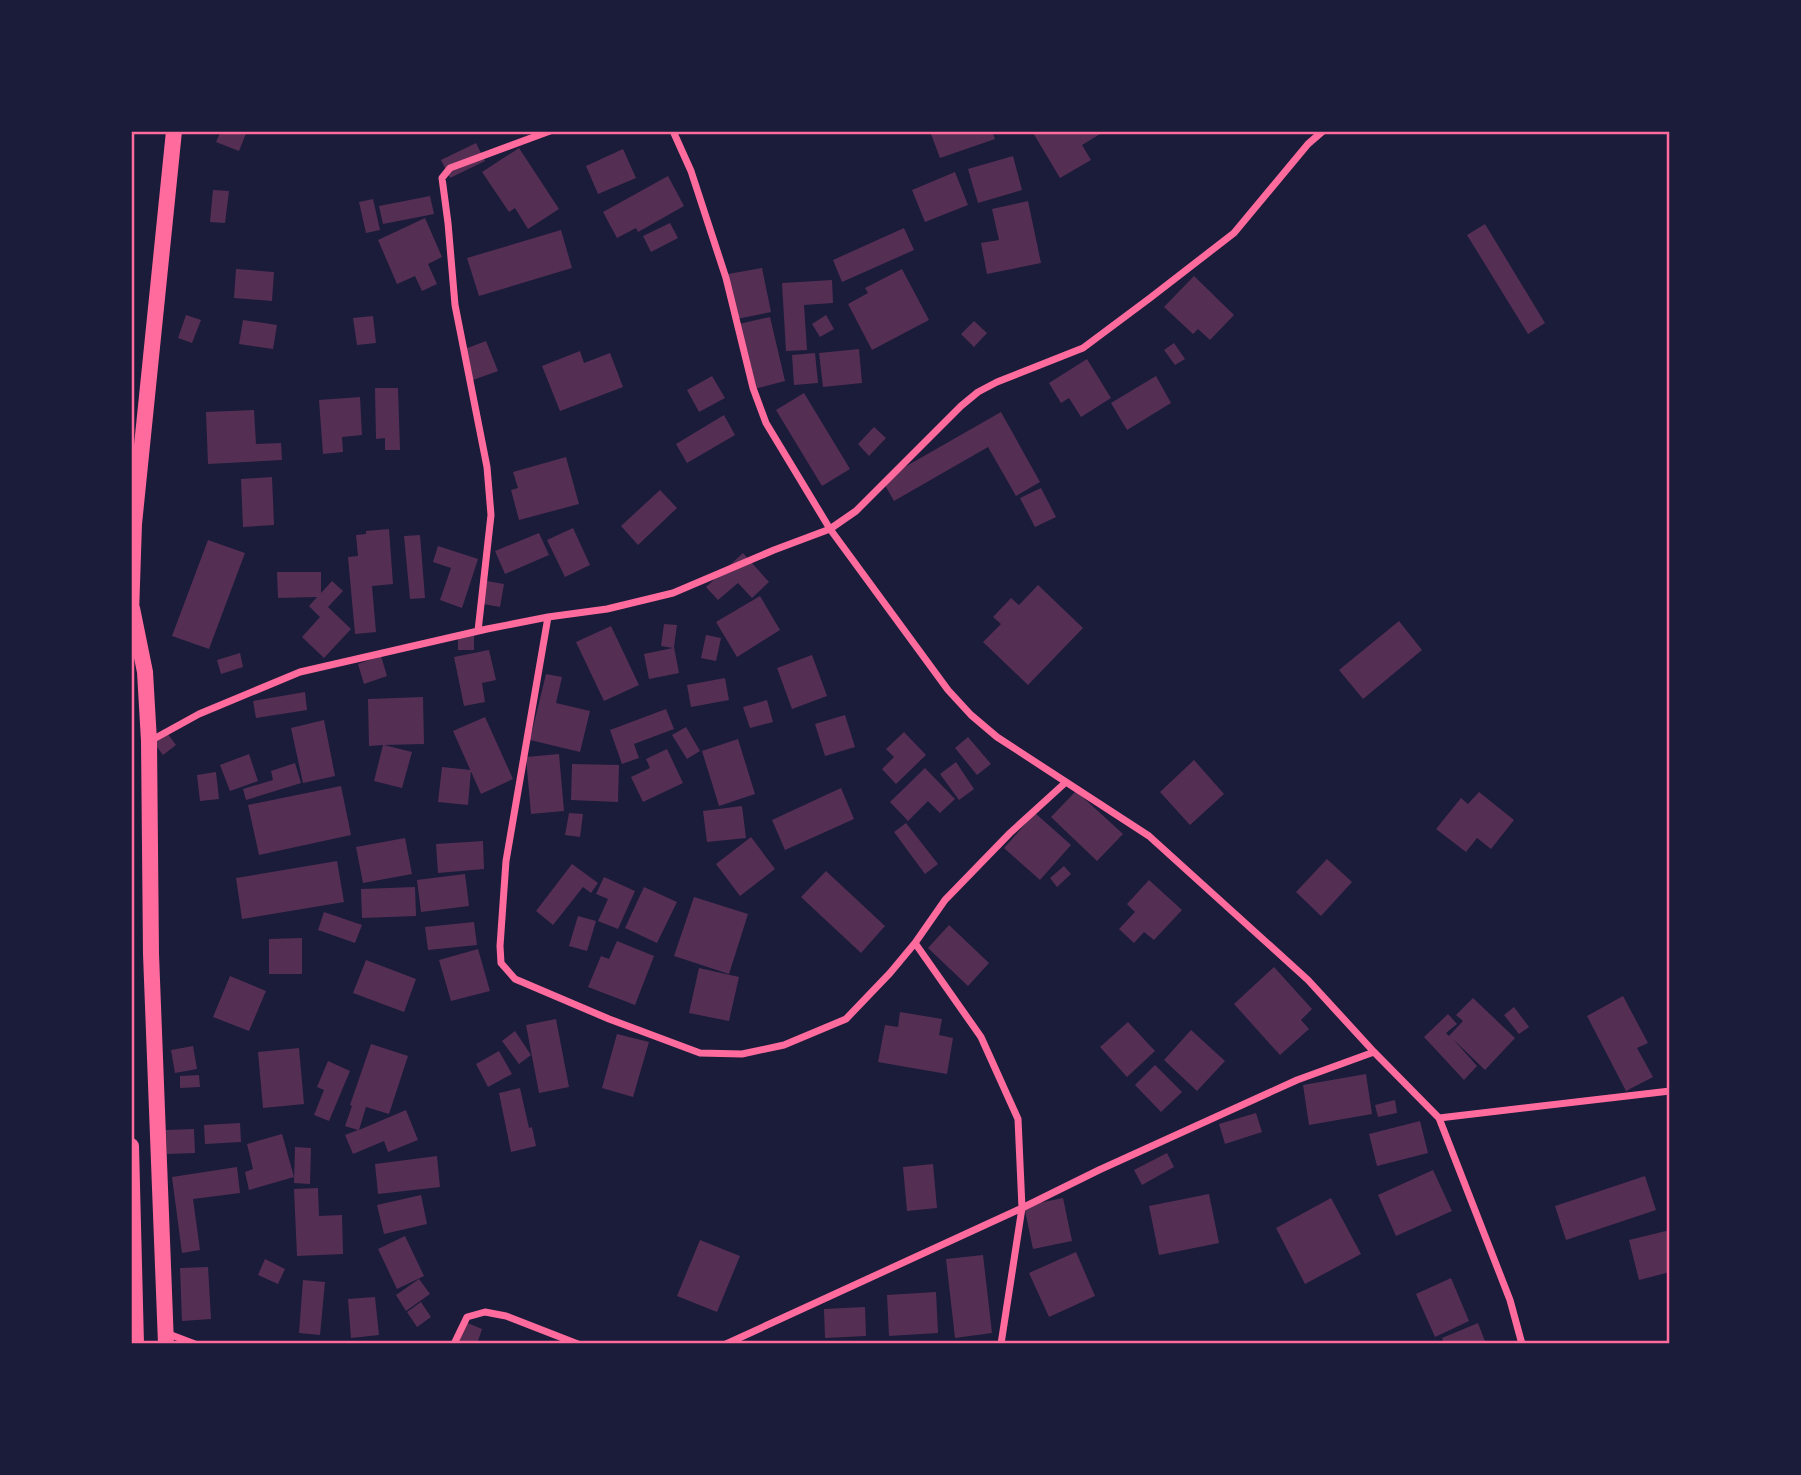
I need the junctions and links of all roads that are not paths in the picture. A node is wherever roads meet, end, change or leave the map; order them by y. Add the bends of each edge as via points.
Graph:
1 (174, 131) edge
2 (550, 131) edge
3 (673, 131) edge
4 (1323, 131) edge
5 (830, 529) junction
6 (132, 608) edge
7 (131, 614) edge
8 (548, 617) junction
9 (478, 631) junction
10 (149, 741) junction
11 (1066, 782) junction
12 (915, 943) junction
13 (1374, 1052) junction
14 (1670, 1091) edge
15 (1439, 1118) junction
16 (131, 1146) edge
17 (132, 1172) edge
18 (1022, 1208) junction
19 (166, 1338) edge
20 (136, 1344) edge
21 (195, 1344) edge
22 (454, 1344) edge
23 (578, 1344) edge
24 (726, 1344) edge
25 (1001, 1344) edge
26 (1522, 1344) edge

1 - 6 main road via 134,524
2 - 9 street via 450,168 442,178 455,305 487,467 491,515
3 - 5 street via 726,278 766,423
4 - 5 street via 1234,233 1083,348 978,392 856,511
5 - 8 street via 673,593
5 - 11 street via 971,715
6 - 7 main road
6 - 10 main road via 145,672
8 - 9 street
8 - 12 street via 506,861 501,963 515,979 700,1053 742,1054 784,1045 846,1019
9 - 10 street via 300,671
10 - 19 main road via 150,954
11 - 12 street via 945,900
11 - 13 street via 1149,836 1308,980
12 - 18 street via 981,1037 1018,1119
13 - 15 street
13 - 18 street via 1297,1080
14 - 15 street
15 - 26 street via 1510,1300
16 - 17 main road
17 - 20 main road
18 - 24 street
18 - 25 street
19 - 21 street
22 - 23 street via 467,1317 485,1312

